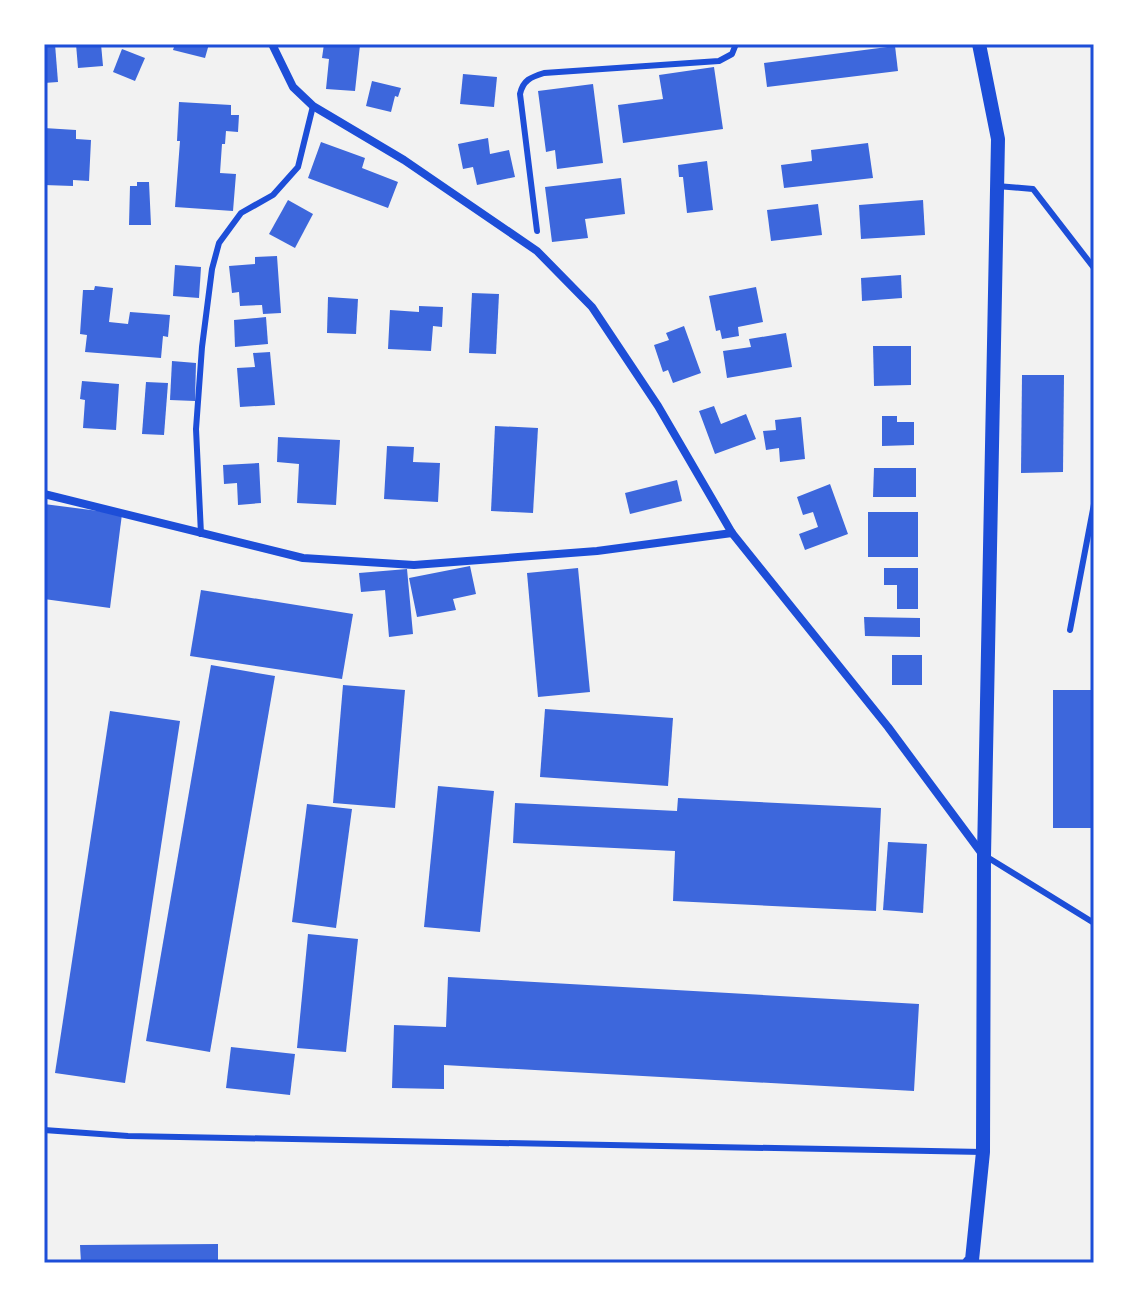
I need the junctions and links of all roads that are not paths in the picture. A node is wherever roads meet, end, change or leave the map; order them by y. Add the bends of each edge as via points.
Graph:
1 (272, 44) edge
2 (736, 44) edge
3 (979, 44) edge
4 (313, 106) junction
5 (997, 186) junction
6 (537, 231) dead end
7 (1094, 268) edge
8 (44, 494) edge
9 (1094, 504) edge
10 (732, 533) junction
11 (201, 534) junction
12 (1070, 630) dead end
13 (984, 856) junction
14 (1094, 923) edge
15 (44, 1130) edge
16 (983, 1152) junction
17 (969, 1263) edge

1 - 4 street via 293,87
2 - 6 lane via 732,54 719,61 544,73 522,85
3 - 5 street via 998,139
4 - 10 street via 404,160 537,251 592,307
4 - 11 lane via 298,167 273,195 241,213 219,243 212,269 196,429
5 - 7 lane via 1033,189
5 - 13 street
8 - 11 street
9 - 12 lane
10 - 11 street via 597,551 414,565 303,558
10 - 13 street
13 - 14 lane
13 - 16 street
15 - 16 lane via 144,1137
16 - 17 street

